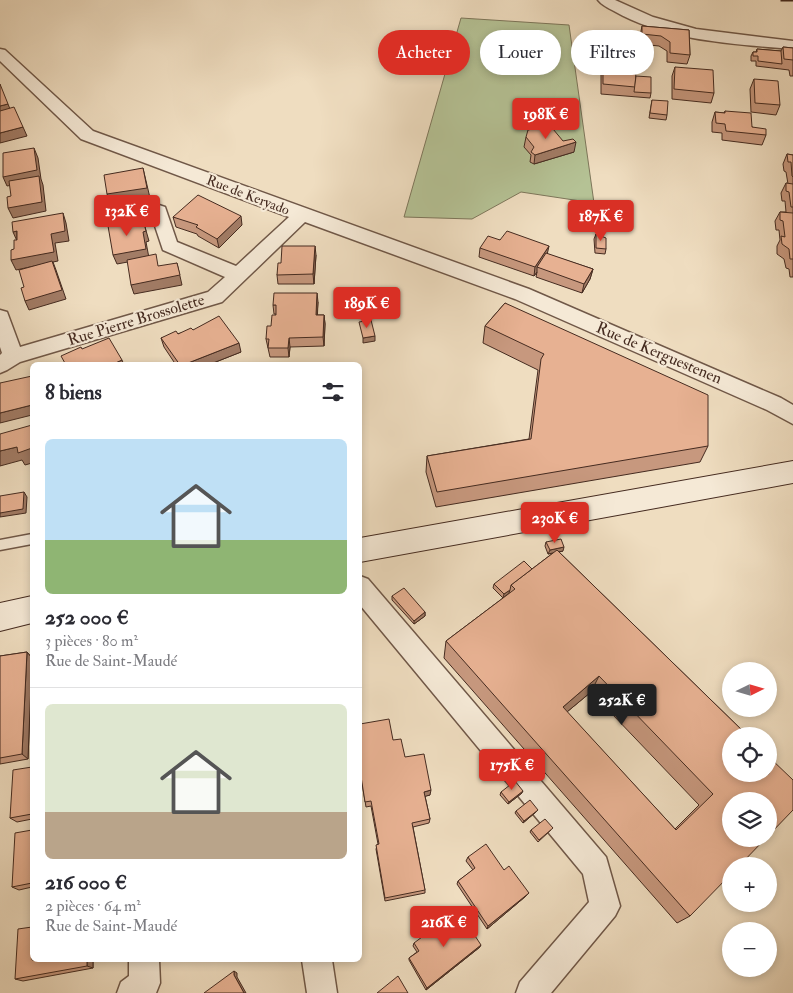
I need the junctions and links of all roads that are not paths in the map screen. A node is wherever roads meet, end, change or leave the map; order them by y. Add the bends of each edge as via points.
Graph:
1 (605, 0) edge
2 (793, 45) edge
3 (0, 53) edge
4 (159, 211) dead end
5 (302, 215) junction
6 (239, 275) junction
7 (522, 294) joint
8 (0, 317) edge
9 (7, 361) edge
10 (793, 416) edge
11 (793, 472) edge
12 (30, 539) edge
13 (0, 545) edge
14 (362, 550) edge
15 (362, 589) edge
16 (30, 610) edge
17 (0, 617) edge
18 (144, 962) edge
19 (317, 962) edge
20 (132, 993) edge
21 (322, 993) edge
22 (531, 993) edge

1 - 2 street via 656,24
3 - 5 street, Rue de Keryado via 87,134
4 - 6 street via 170,246
5 - 6 street, Rue Pierre Brossolette
5 - 7 street, Rue de Keryado
6 - 9 street, Rue Pierre Brossolette via 215,297
7 - 10 street, Rue de Kerguestenen via 774,404
8 - 9 street
11 - 14 street
12 - 13 lane
15 - 22 street via 596,868 605,906
16 - 17 street
18 - 20 street via 146,983
19 - 21 street

